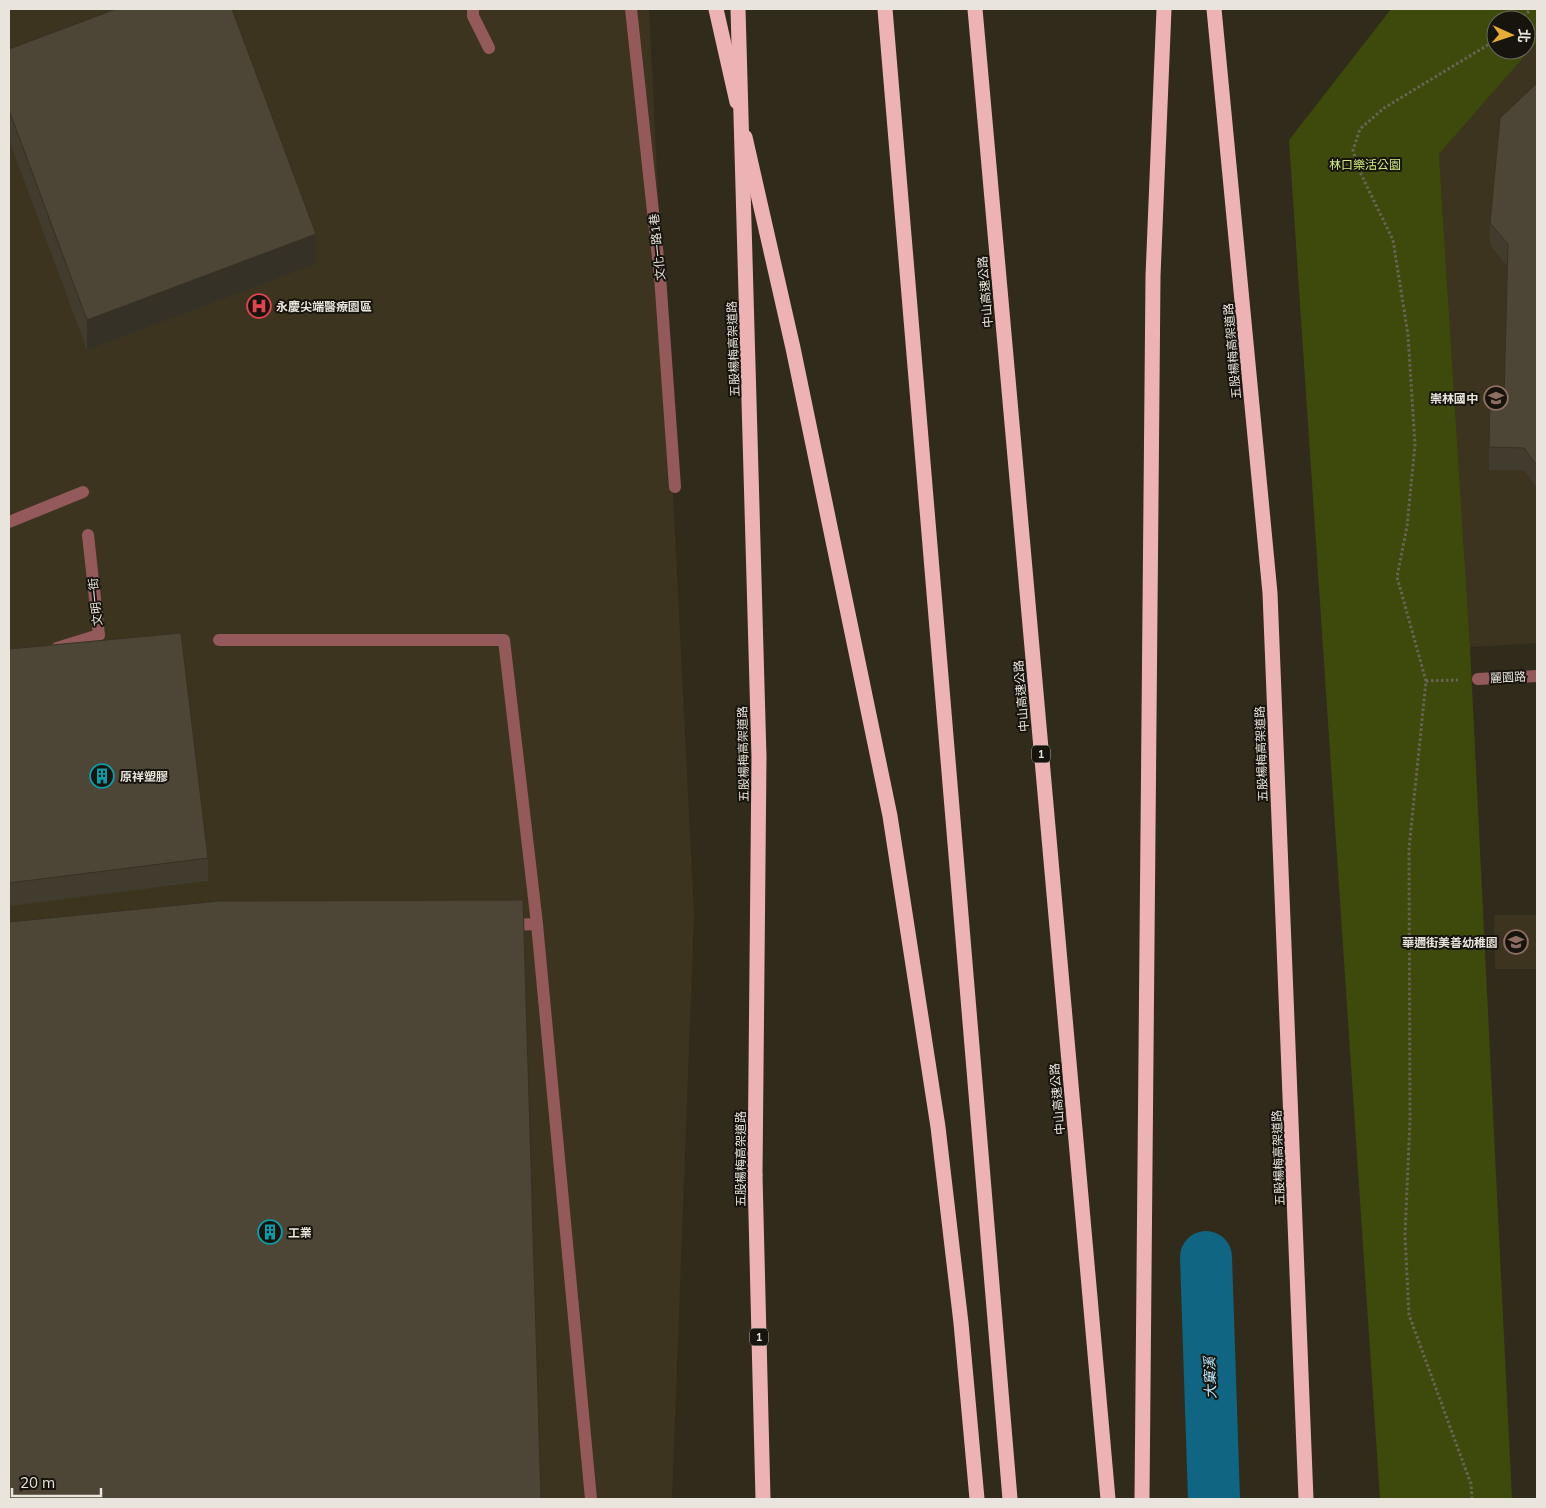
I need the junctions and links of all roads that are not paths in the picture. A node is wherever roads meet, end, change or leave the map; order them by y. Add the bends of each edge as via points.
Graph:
1 (473, 9) edge
2 (631, 9) edge
3 (716, 9) edge
4 (738, 9) edge
5 (886, 9) edge
6 (975, 9) edge
7 (1164, 9) edge
8 (1214, 9) edge
9 (489, 48) dead end
10 (675, 487) dead end
11 (83, 492) dead end
12 (9, 522) edge
13 (88, 535) dead end
14 (219, 640) dead end
15 (45, 651) edge
16 (1537, 676) edge
17 (1478, 678) road end
18 (536, 924) junction
19 (497, 925) edge
20 (591, 1499) edge
21 (763, 1499) edge
22 (977, 1499) edge
23 (1010, 1499) edge
24 (1108, 1499) edge
25 (1142, 1499) edge
26 (1306, 1499) edge

1 - 9 street via 473,16
2 - 10 street, 文化一路1巷 via 660,276
3 - 22 highway via 794,348 890,816 938,1127
4 - 21 highway, 五股楊梅高架道路 / 1, bridge via 759,757 754,1175
5 - 23 highway
6 - 24 highway, 中山高速公路 / 1
7 - 25 highway via 1153,276
8 - 26 highway, 五股楊梅高架道路 via 1270,593
11 - 12 street
13 - 15 street, 文明一街 via 99,635
14 - 18 street via 504,640
16 - 17 street, 麗園路
18 - 19 street
18 - 20 street

